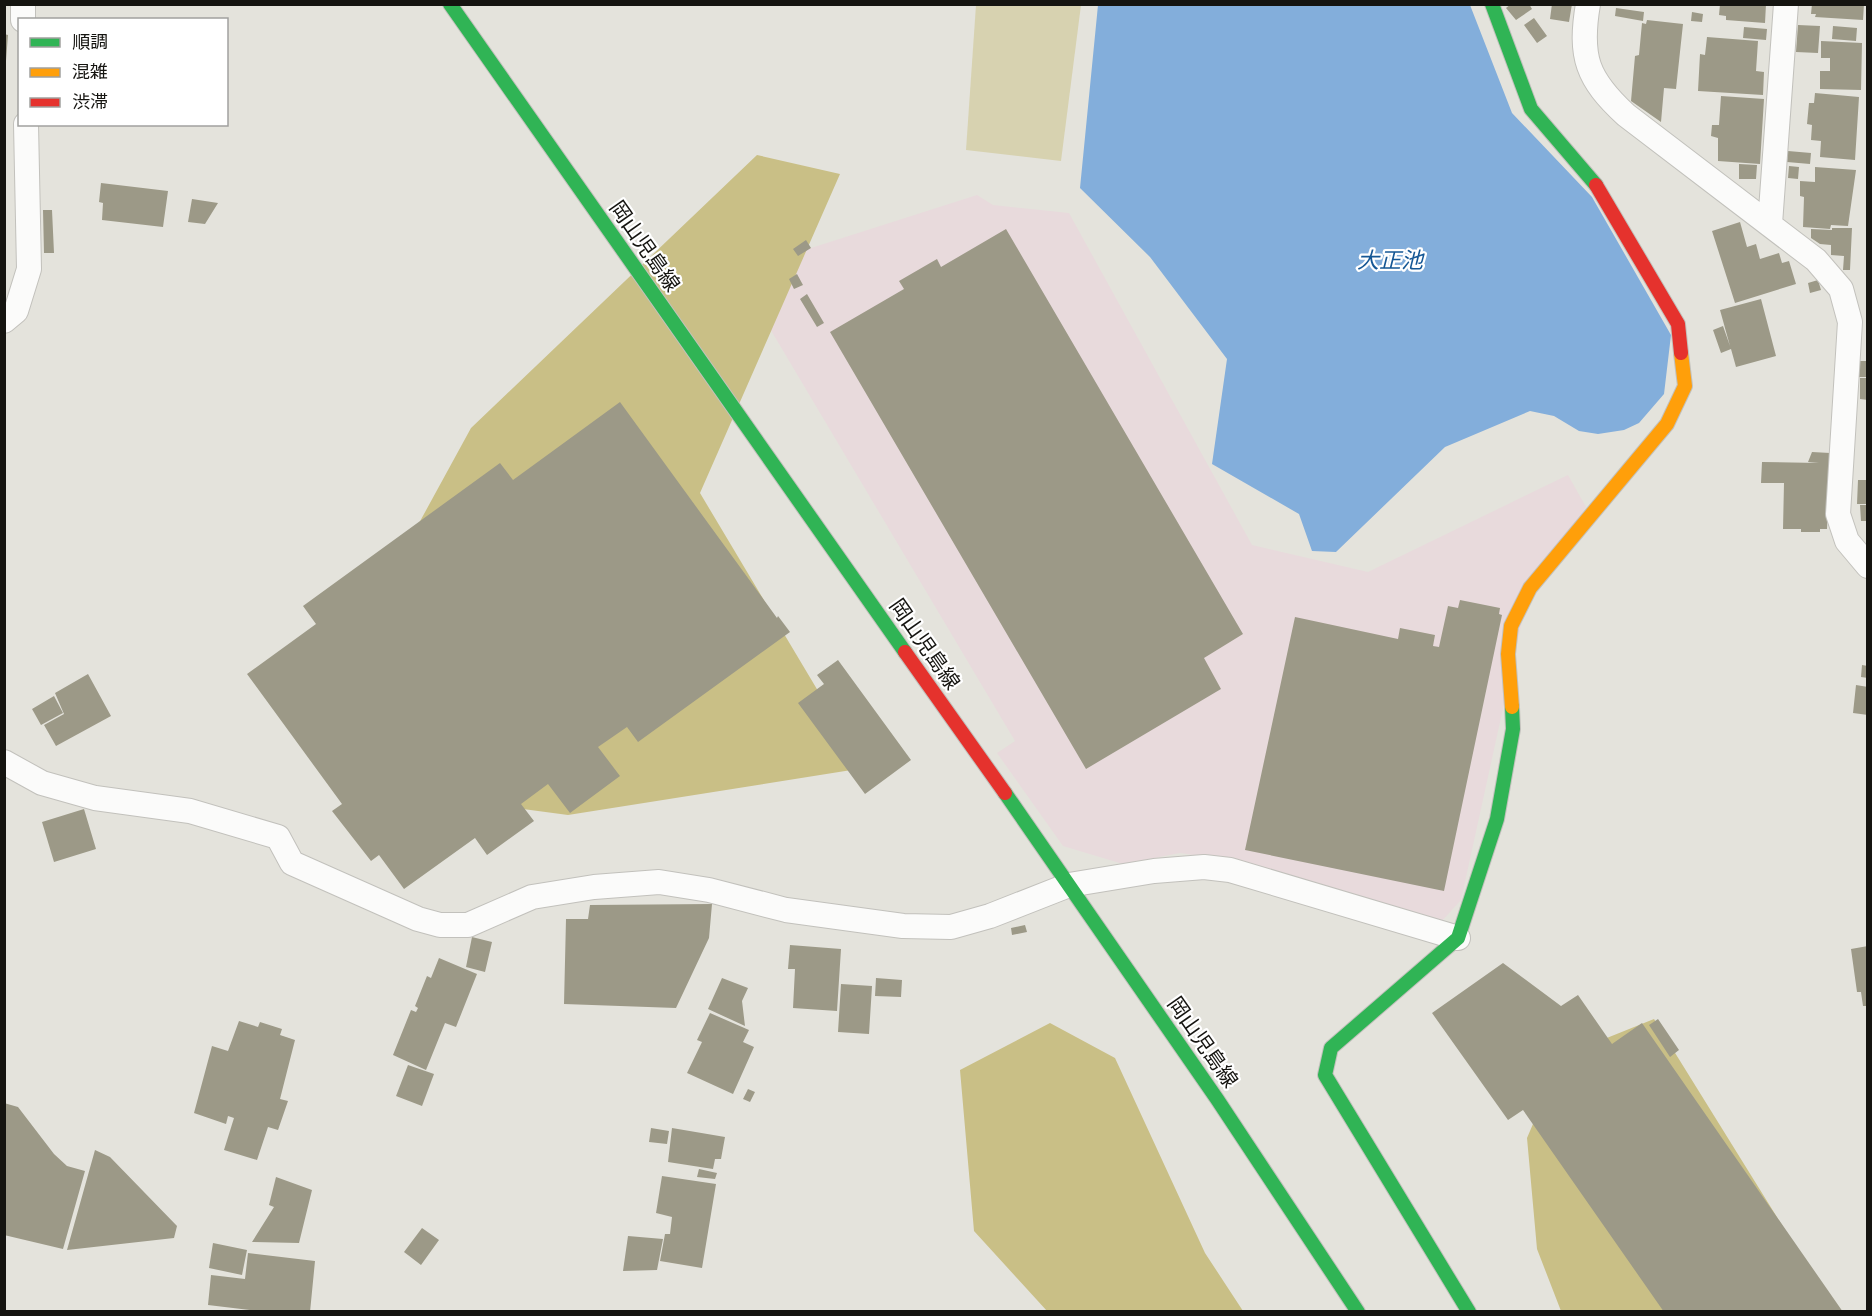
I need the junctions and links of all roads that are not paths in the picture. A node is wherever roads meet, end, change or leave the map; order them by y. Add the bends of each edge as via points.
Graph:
1 (450, 4) edge
2 (1492, 4) edge
3 (1588, 4) edge
4 (1786, 4) edge
5 (26, 126) edge
6 (1770, 224) junction
7 (4, 321) edge
8 (1868, 566) edge
9 (4, 762) edge
10 (1069, 885) junction
11 (1458, 938) junction
12 (1358, 1311) edge
13 (1469, 1311) edge

1 - 10 main road, 岡山児島線
2 - 11 main road via 1531,109 1598,188 1678,324 1685,386 1667,424 1530,588 1511,626 1508,654 1513,729 1507,773 1497,819
3 - 6 street via 1585,58 1602,93
4 - 6 street
5 - 7 street via 29,269 16,311
6 - 8 street via 1816,260 1841,289 1850,322 1838,514 1847,541
9 - 10 street via 42,783 95,798 190,811 278,837 292,863 440,925 468,925 532,897 659,882 786,910 903,926 951,927
10 - 11 street via 1154,871 1204,867 1230,870
10 - 12 main road, 岡山児島線
11 - 13 main road via 1331,1048 1325,1075

